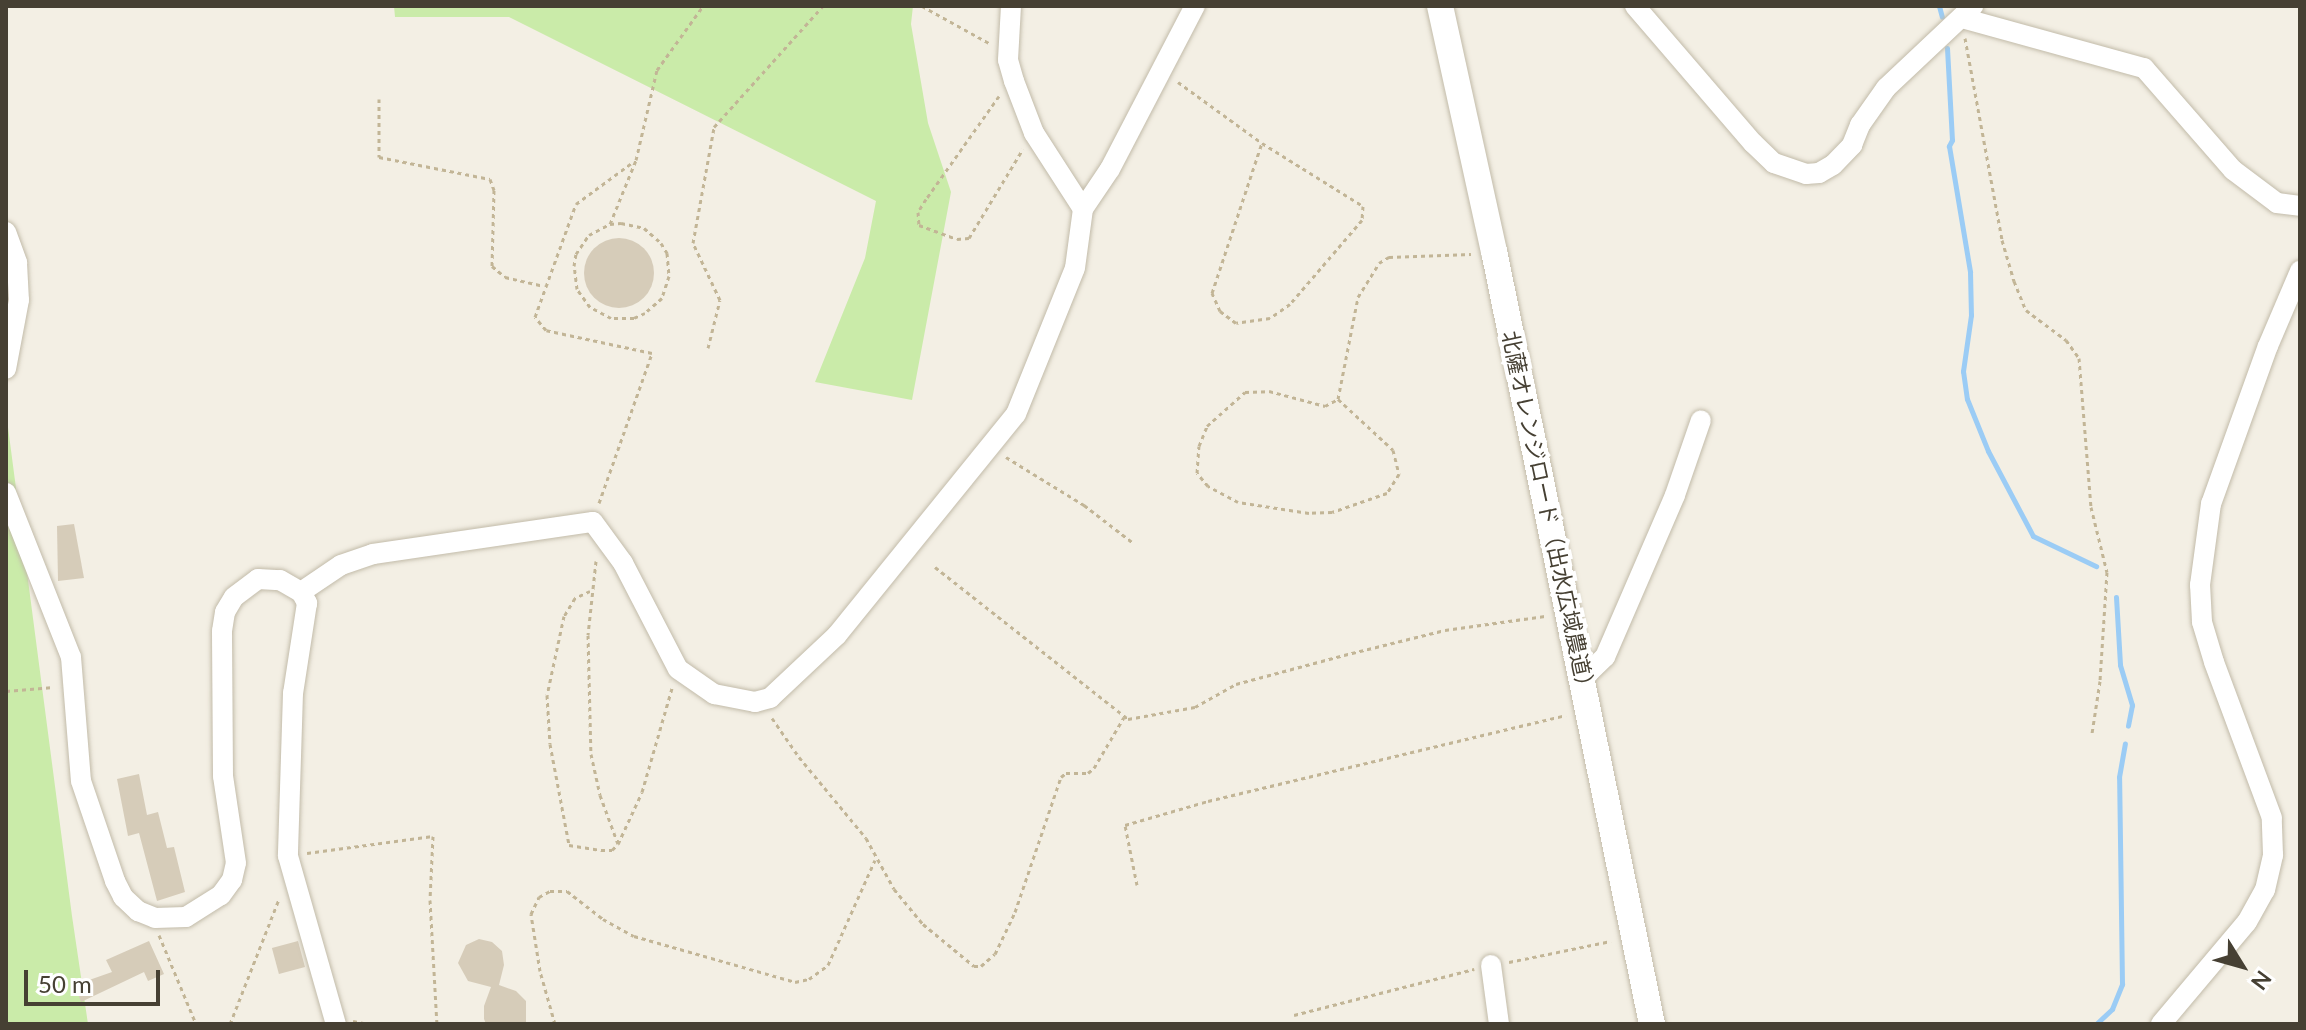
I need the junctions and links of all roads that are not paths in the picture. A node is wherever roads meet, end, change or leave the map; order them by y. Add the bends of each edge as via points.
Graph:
1 (1011, 6) edge
2 (1195, 6) edge
3 (1440, 6) edge
4 (1635, 6) edge
5 (1964, 10) edge
6 (2300, 206) edge
7 (1083, 209) junction
8 (6, 232) edge
9 (2300, 271) edge
10 (6, 369) edge
11 (1701, 420) dead end
12 (6, 493) edge
13 (301, 592) junction
14 (1582, 679) junction
15 (1491, 965) road end
16 (336, 1024) edge
17 (1499, 1024) edge
18 (1652, 1024) edge
19 (2161, 1024) edge

1 - 7 street via 1010,68 1034,133
2 - 7 street via 1110,169
3 - 14 street, 北薩オレンジロード（出水広域農道）
4 - 5 street via 1753,143 1774,163 1806,174 1833,165 1852,145 1886,88
5 - 6 street via 2144,68 2233,170 2277,203
7 - 13 street via 1075,268 1016,414 837,635 780,690 761,700 714,694 678,669 599,528 373,554 341,565
8 - 10 street via 17,263 19,300
9 - 19 street via 2211,504 2200,585 2202,622 2214,662 2272,818 2273,855 2265,890 2247,922
11 - 14 street via 1675,495 1605,657
12 - 13 street via 71,657 81,781 96,824 123,897 155,918 186,917 206,908 234,872 223,776 225,612 234,597 258,579 280,580
13 - 16 street via 307,603 293,693 291,866
14 - 18 street, 北薩オレンジロード（出水広域農道）
15 - 17 street

